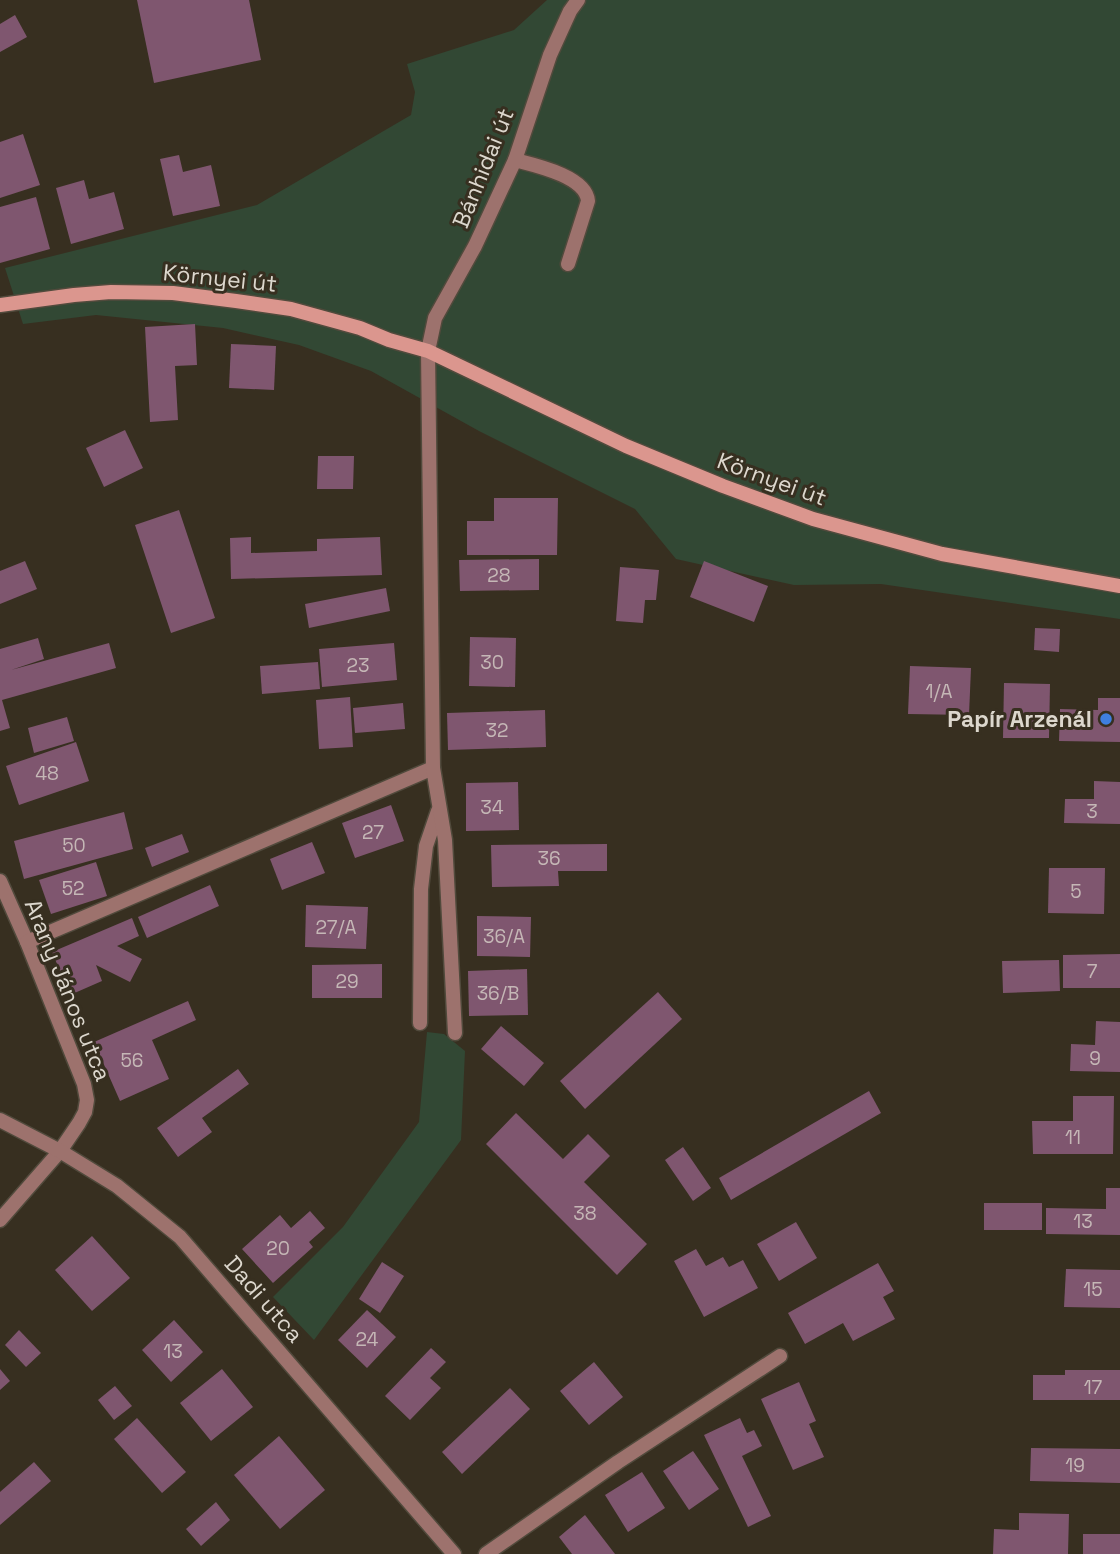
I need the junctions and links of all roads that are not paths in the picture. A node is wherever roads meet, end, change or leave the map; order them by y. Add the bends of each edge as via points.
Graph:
1 (578, 0) edge
2 (515, 160) junction
3 (568, 264) dead end
4 (0, 305) edge
5 (428, 351) junction
6 (1120, 586) edge
7 (433, 768) junction
8 (439, 806) junction
9 (0, 881) edge
10 (27, 942) junction
11 (420, 1023) dead end
12 (455, 1033) dead end
13 (0, 1120) edge
14 (60, 1151) junction
15 (0, 1220) edge
16 (780, 1356) dead end
17 (454, 1554) edge
18 (486, 1554) edge

1 - 2 street, Bánhidai út via 550,55
2 - 3 street via 554,170 587,195
2 - 5 street, Bánhidai út via 435,318
4 - 5 main road, Környei út via 111,292 173,293 291,309
5 - 6 main road, Környei út via 626,446 775,506 942,554
5 - 7 street
7 - 8 street
7 - 10 street
8 - 11 street via 426,846 421,889
8 - 12 street via 445,841
9 - 10 street, Arany János utca
10 - 14 street, Arany János utca via 87,1100 85,1112
13 - 14 street, Dadi utca
14 - 15 street, Arany János utca
14 - 17 street, Dadi utca via 117,1186 180,1237
16 - 18 street

